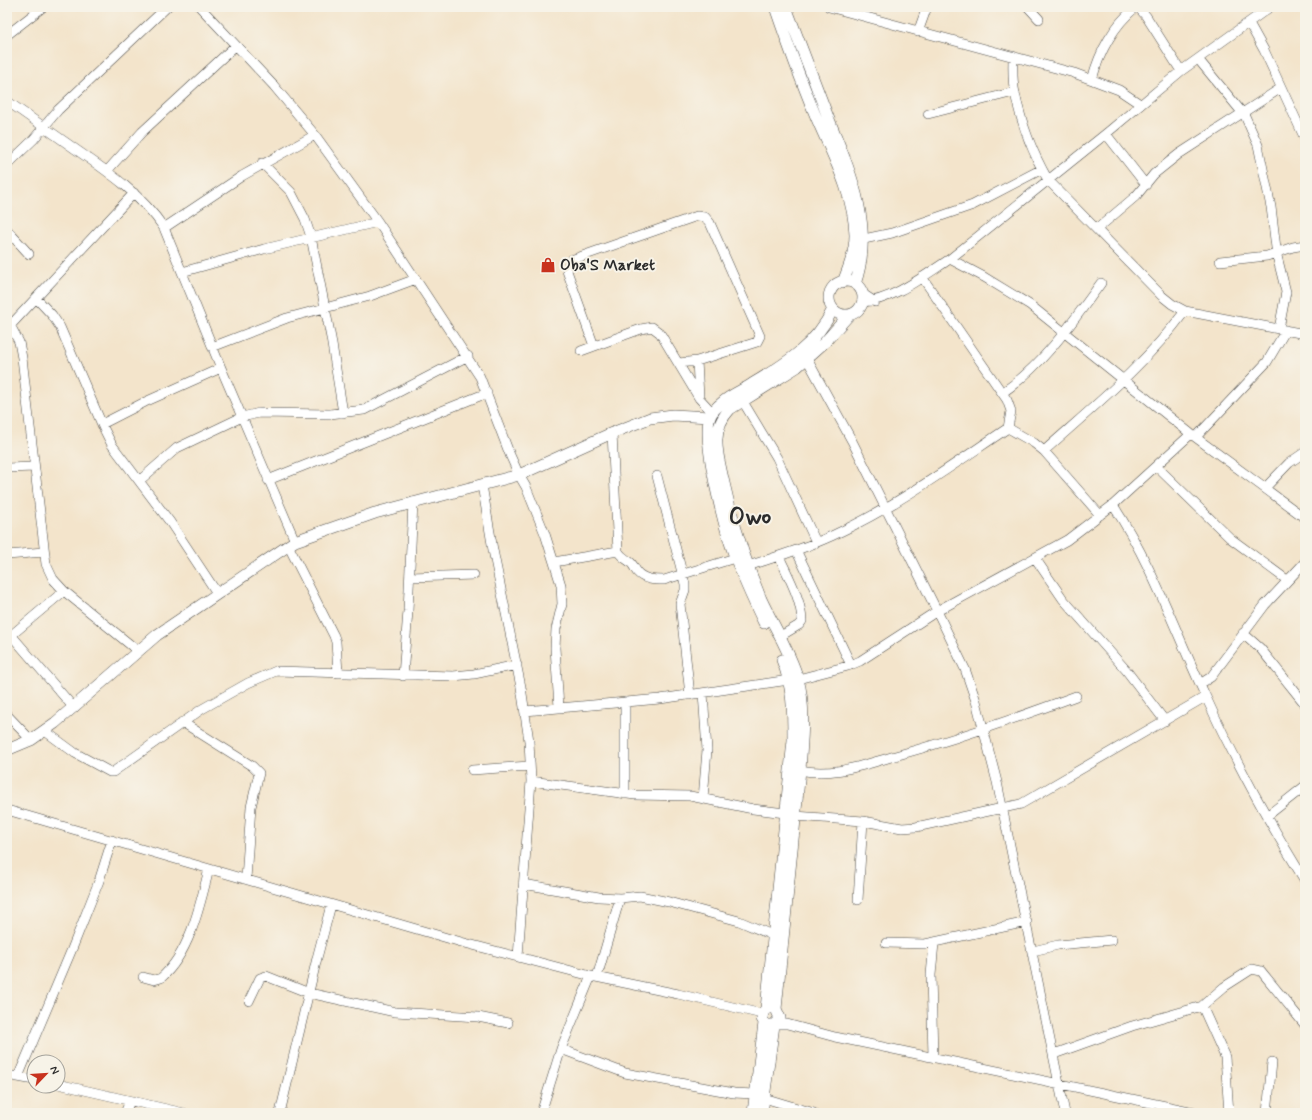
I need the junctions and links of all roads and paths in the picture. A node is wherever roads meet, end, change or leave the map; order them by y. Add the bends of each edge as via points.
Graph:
1 (43, 7) edge
2 (167, 7) edge
3 (200, 7) edge
4 (775, 7) edge
5 (786, 7) edge
6 (830, 7) edge
7 (927, 7) edge
8 (1028, 7) edge
9 (1270, 7) edge
10 (1139, 8) edge
11 (1039, 19) dead end
12 (1249, 23) junction
13 (918, 32) junction
14 (7, 35) edge
15 (235, 46) junction
16 (1013, 56) junction
17 (1198, 59) junction
18 (1181, 70) junction
19 (1092, 80) junction
20 (1281, 88) junction
21 (1014, 92) junction
22 (7, 101) edge
23 (1140, 104) junction
24 (1242, 112) junction
25 (928, 114) dead end
26 (44, 127) junction
27 (1106, 134) junction
28 (315, 135) junction
29 (1305, 139) edge
30 (262, 163) junction
31 (7, 165) edge
32 (1042, 169) junction
33 (107, 171) junction
34 (1048, 180) junction
35 (1146, 185) junction
36 (134, 192) junction
37 (378, 222) junction
38 (164, 228) junction
39 (1097, 229) junction
40 (7, 230) edge
41 (311, 237) junction
42 (864, 239) junction
43 (1305, 245) edge
44 (1277, 252) junction
45 (29, 254) dead end
46 (950, 259) junction
47 (1220, 261) dead end
48 (182, 272) junction
49 (922, 278) junction
50 (416, 279) junction
51 (843, 282) junction
52 (1101, 283) dead end
53 (855, 284) junction
54 (36, 298) junction
55 (863, 298) junction
56 (326, 308) junction
57 (833, 309) junction
58 (1185, 311) junction
59 (848, 316) junction
60 (8, 324) edge
61 (1282, 330) junction
62 (1064, 332) junction
63 (1305, 334) edge
64 (594, 346) junction
65 (212, 347) junction
66 (581, 351) dead end
67 (468, 356) junction
68 (807, 359) junction
69 (697, 361) junction
70 (679, 363) junction
71 (221, 368) junction
72 (1122, 378) junction
73 (487, 393) junction
74 (1002, 394) junction
75 (699, 398) junction
76 (742, 400) junction
77 (343, 413) junction
78 (711, 414) junction
79 (242, 417) junction
80 (102, 424) junction
81 (1008, 428) junction
82 (612, 433) junction
83 (1194, 436) junction
84 (1044, 451) junction
85 (1305, 452) edge
86 (1156, 466) junction
87 (34, 467) junction
88 (7, 468) edge
89 (519, 475) junction
90 (657, 476) dead end
91 (268, 480) junction
92 (139, 481) junction
93 (482, 485) junction
94 (1264, 488) junction
95 (414, 502) junction
96 (1113, 505) junction
97 (885, 508) junction
98 (1100, 515) junction
99 (1305, 518) edge
100 (735, 541) junction
101 (816, 542) junction
102 (292, 543) junction
103 (796, 550) junction
104 (618, 551) junction
105 (44, 552) junction
106 (7, 555) edge
107 (779, 556) junction
108 (735, 558) junction
109 (1035, 558) junction
110 (554, 562) junction
111 (1305, 562) edge
112 (748, 566) junction
113 (474, 575) dead end
114 (683, 575) junction
115 (410, 576) junction
116 (1287, 580) junction
117 (64, 591) junction
118 (217, 593) junction
119 (937, 611) junction
120 (1243, 633) junction
121 (9, 637) edge
122 (779, 637) junction
123 (138, 651) junction
124 (517, 664) junction
125 (851, 665) junction
126 (338, 673) junction
127 (403, 676) junction
128 (794, 680) junction
129 (1200, 684) junction
130 (702, 693) junction
131 (690, 695) junction
132 (1076, 696) dead end
133 (1205, 697) junction
134 (624, 702) junction
135 (1305, 704) edge
136 (559, 707) junction
137 (74, 708) junction
138 (525, 711) junction
139 (7, 715) edge
140 (1165, 721) junction
141 (182, 722) junction
142 (983, 728) junction
143 (44, 731) junction
144 (31, 740) junction
145 (7, 750) edge
146 (530, 766) junction
147 (472, 770) dead end
148 (800, 770) junction
149 (531, 781) junction
150 (1305, 786) edge
151 (625, 794) junction
152 (703, 799) junction
153 (7, 810) edge
154 (1002, 810) junction
155 (790, 814) junction
156 (1267, 816) junction
157 (863, 821) junction
158 (112, 840) junction
159 (209, 869) junction
160 (246, 879) junction
161 (1305, 881) edge
162 (523, 884) junction
163 (620, 898) junction
164 (858, 900) dead end
165 (331, 905) junction
166 (1027, 922) junction
167 (772, 935) junction
168 (1112, 940) dead end
169 (934, 943) junction
170 (886, 944) dead end
171 (1033, 951) junction
172 (518, 957) junction
173 (594, 976) junction
174 (143, 977) dead end
175 (309, 994) junction
176 (249, 1001) dead end
177 (1202, 1006) junction
178 (773, 1018) junction
179 (508, 1023) dead end
180 (1305, 1025) edge
181 (562, 1049) junction
182 (1054, 1054) junction
183 (933, 1057) junction
184 (1272, 1062) dead end
185 (7, 1075) edge
186 (18, 1077) junction
187 (26, 1078) edge
188 (1059, 1084) junction
189 (66, 1086) edge
190 (759, 1096) junction
191 (130, 1101) junction
192 (179, 1112) edge
193 (1193, 1112) edge
194 (125, 1113) edge
195 (280, 1113) edge
196 (541, 1113) edge
197 (753, 1113) edge
198 (762, 1113) edge
199 (814, 1113) edge
200 (1065, 1113) edge
201 (1229, 1113) edge
202 (1267, 1113) edge

1 - 14 street
2 - 26 street via 58,110
3 - 15 street
4 - 51 main road via 842,178 851,210 855,243
5 - 42 main road via 856,189 861,207
6 - 13 street
7 - 13 street
8 - 11 street
9 - 12 street
10 - 18 street
10 - 19 street via 1126,15 1105,46 1097,61
12 - 17 street
12 - 20 street
13 - 16 street
15 - 28 street via 280,92
15 - 33 street via 142,132
16 - 19 street
16 - 21 street
17 - 18 street
17 - 24 street
18 - 23 street
19 - 23 street via 1120,90
20 - 24 street
20 - 29 street
21 - 25 street
21 - 32 street
22 - 26 street
23 - 27 street
24 - 35 street via 1179,154 1154,174
24 - 44 street via 1258,145
26 - 31 street
26 - 33 street
27 - 34 street
27 - 35 street
28 - 30 street
28 - 37 street
30 - 38 street
30 - 41 street via 291,192
32 - 34 street
32 - 42 street via 973,206 892,233
33 - 36 street
34 - 39 street
34 - 46 street
35 - 39 street
36 - 38 street via 152,210
36 - 54 street
37 - 41 street
37 - 50 street
38 - 48 street
39 - 58 street via 1162,296
40 - 45 street
41 - 48 street
41 - 56 street
42 - 53 main road via 861,265
43 - 44 street
44 - 47 street via 1252,258
44 - 61 street via 1286,292
46 - 49 street
46 - 62 street via 1030,305
48 - 65 street
49 - 55 street via 875,302
49 - 74 street
50 - 56 street
50 - 67 street
51 - 53 main road
51 - 57 main road via 830,292
52 - 62 street
53 - 55 main road
54 - 60 street
54 - 80 street via 60,327
55 - 59 main road via 856,313
56 - 65 street via 269,324
56 - 77 street
57 - 59 main road
57 - 78 main road via 827,322 804,350 724,401
58 - 61 street
58 - 72 street via 1151,352
59 - 68 main road
60 - 87 street via 19,342 22,358
61 - 63 street
61 - 83 street via 1267,362
62 - 72 street
62 - 74 street via 1024,377
64 - 66 street
64 - 69 street via 567,271 571,260 697,216 705,217 710,223 760,336 757,342
64 - 70 street via 652,327 660,333
65 - 71 street
67 - 73 street
67 - 77 street via 364,410
68 - 76 main road
68 - 97 street
69 - 70 street
69 - 75 street
70 - 75 street
71 - 79 street
71 - 80 street
72 - 83 street
72 - 84 street
73 - 89 street
73 - 91 street
74 - 81 street via 1011,411
75 - 78 street
76 - 100 main road via 724,416 716,440
76 - 101 street via 777,458
77 - 79 street via 274,412
78 - 82 main road via 661,416
78 - 100 main road via 707,438 713,473
79 - 91 street
79 - 92 street via 177,448
80 - 92 street via 112,445
81 - 84 street
81 - 97 street via 918,489
82 - 89 main road
82 - 104 street
83 - 86 street
83 - 94 street
84 - 98 street
85 - 94 street via 1289,463
86 - 96 street
86 - 116 street via 1230,538
87 - 88 street
87 - 105 street
89 - 93 main road
89 - 110 street via 543,528
90 - 114 street
91 - 102 street
92 - 118 street via 170,522
93 - 95 main road
93 - 124 street
94 - 99 street
95 - 102 main road via 341,523
95 - 115 street
96 - 98 street
96 - 129 street via 1142,554
97 - 101 street via 842,532
97 - 119 street
98 - 109 street via 1067,540
100 - 108 main road
100 - 112 main road
101 - 103 street
102 - 118 main road
102 - 126 street via 334,636
103 - 107 street
103 - 125 street
104 - 110 street
104 - 114 street via 639,574 648,578 664,580
105 - 106 street
105 - 117 street via 53,579
107 - 112 street
107 - 122 street via 800,608 802,621
108 - 114 street
108 - 128 main road
109 - 119 street
109 - 140 street via 1062,599 1126,670
110 - 136 street via 562,604 556,629
111 - 116 street
112 - 122 main road
113 - 115 street
114 - 131 street via 685,590 680,612
115 - 127 street
116 - 120 street
117 - 121 street
117 - 123 street
118 - 123 main road
119 - 125 street
119 - 142 street via 965,669
120 - 129 street via 1211,677
120 - 135 street via 1260,648
121 - 137 street
122 - 128 main road
123 - 137 main road
124 - 127 street via 474,674
124 - 138 street
125 - 128 street
126 - 127 street
126 - 141 street via 276,671 222,697
128 - 130 street
128 - 148 main road via 802,707
128 - 155 main road
129 - 133 street
130 - 131 street
130 - 152 street via 707,750
131 - 134 street
132 - 142 street
133 - 140 street
133 - 156 street
134 - 136 street
134 - 151 street
136 - 138 street
137 - 143 main road
138 - 146 street
139 - 144 street
140 - 154 street via 1037,796
141 - 143 street via 113,772 75,753
141 - 160 street via 252,766 259,774 252,807
142 - 148 street via 920,749 843,770 813,773
142 - 154 street
143 - 144 main road
144 - 145 main road
146 - 147 street
146 - 149 street
148 - 155 main road
149 - 151 street
149 - 162 street
150 - 156 street
151 - 152 street via 677,795
152 - 155 street
153 - 158 street
154 - 157 street via 916,827 902,828
154 - 166 street
155 - 157 street
155 - 167 main road
155 - 178 main road
156 - 161 street
157 - 164 street
158 - 159 street
158 - 186 street via 99,881
159 - 160 street
159 - 174 street via 198,912 184,949 161,978 154,980
160 - 165 street
162 - 163 street via 599,897
162 - 172 street
163 - 167 street via 640,896 669,902 739,921
163 - 173 street
165 - 172 street
165 - 175 street
166 - 169 street
166 - 171 street
167 - 178 main road
168 - 171 street via 1058,945
169 - 170 street
169 - 183 street via 931,975
171 - 182 street
172 - 173 street
173 - 178 street
173 - 181 street
175 - 176 street via 263,976
175 - 179 street via 395,1012 478,1017
175 - 195 street
177 - 180 street via 1224,987 1248,971 1256,969 1261,971
177 - 182 street via 1132,1026
177 - 201 street via 1224,1057
178 - 183 street via 835,1037
178 - 190 main road
181 - 190 street via 626,1073
181 - 196 street
182 - 188 street
183 - 188 street
184 - 202 street
185 - 186 street
186 - 187 street
188 - 193 street
188 - 200 street
189 - 191 street
190 - 197 main road
190 - 198 main road
190 - 199 street
191 - 192 street
191 - 194 street

